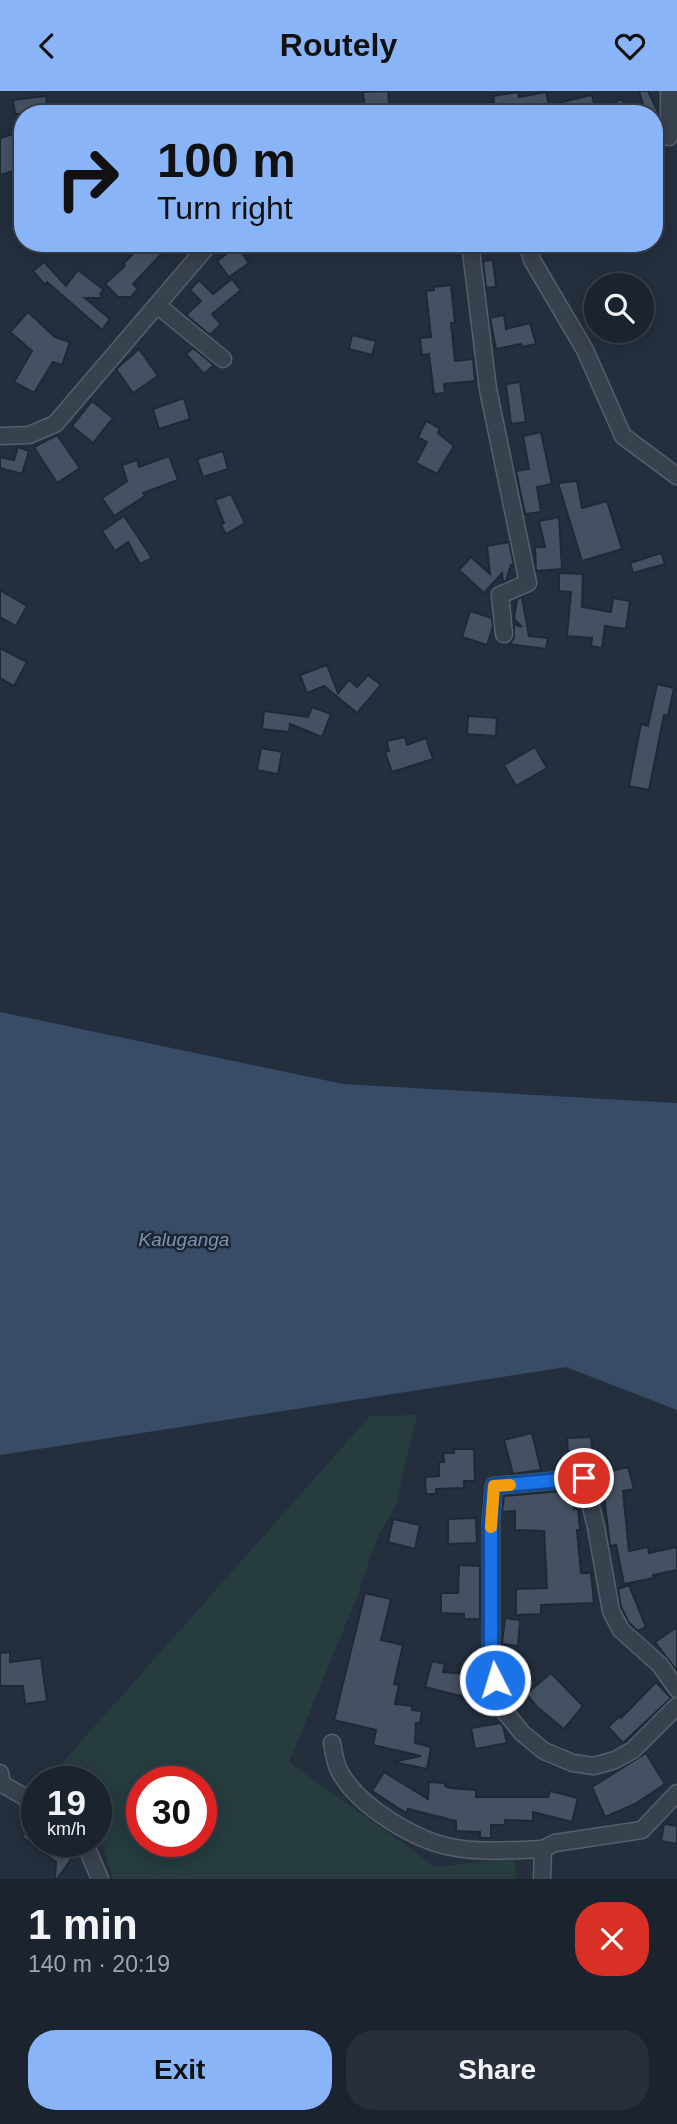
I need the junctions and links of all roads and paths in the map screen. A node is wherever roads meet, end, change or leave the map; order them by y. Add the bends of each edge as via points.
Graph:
1 (669, 91) edge
2 (667, 136) edge
3 (202, 252) edge
4 (471, 252) edge
5 (530, 252) edge
6 (157, 305) junction
7 (223, 359) dead end
8 (0, 436) edge
9 (677, 476) edge
10 (505, 634) dead end
11 (677, 1689) edge
12 (677, 1706) edge
13 (332, 1743) dead end
14 (0, 1773) edge
15 (677, 1793) edge
16 (21, 1795) edge
17 (543, 1849) junction
18 (90, 1857) edge
19 (100, 1879) edge
20 (542, 1879) edge

1 - 2 street
3 - 6 street
4 - 10 street via 488,389 527,583 500,595
5 - 9 street via 584,350 623,436
6 - 7 street
6 - 8 street via 55,423 29,435
11 - 12 street via 660,1665 621,1630 611,1611 584,1478 494,1486 491,1656 498,1703 522,1733 544,1751 593,1766 633,1749
13 - 17 street via 341,1774 355,1791 413,1834 451,1847
14 - 16 street via 2,1784
15 - 17 street via 642,1830 555,1843
17 - 20 street
18 - 19 street

